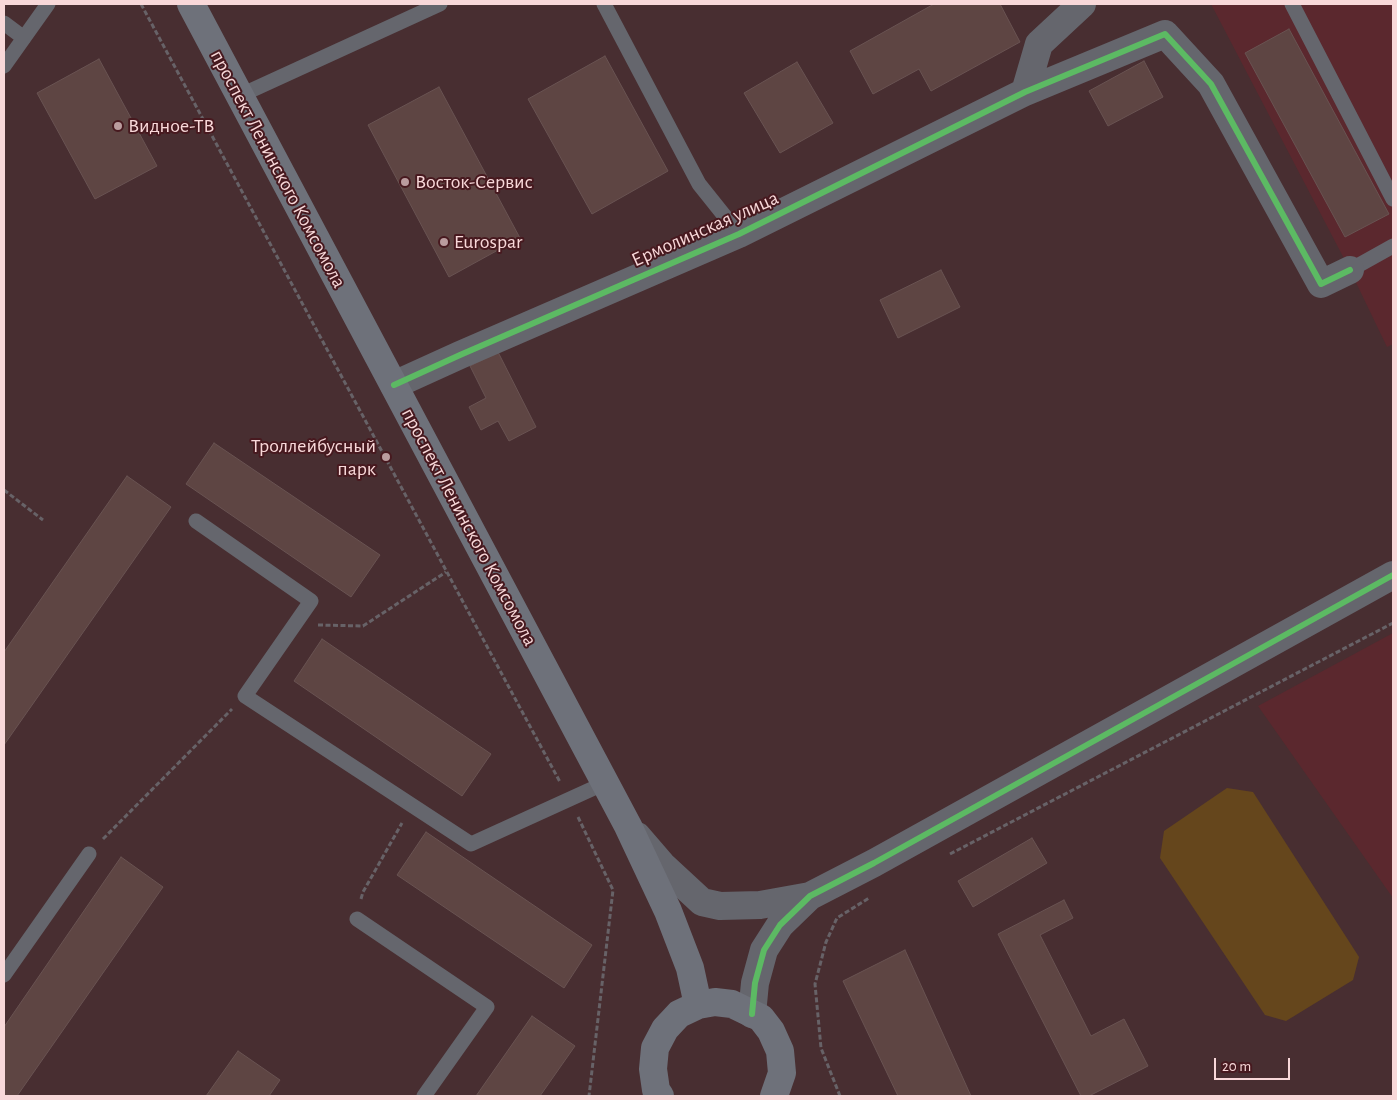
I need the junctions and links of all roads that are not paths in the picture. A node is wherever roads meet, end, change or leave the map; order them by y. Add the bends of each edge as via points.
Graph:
1 (48, 4) edge
2 (191, 4) edge
3 (440, 4) edge
4 (604, 4) edge
5 (1082, 4) edge
6 (1292, 4) edge
7 (4, 23) edge
8 (24, 38) junction
9 (4, 66) edge
10 (1025, 92) junction
11 (239, 96) junction
12 (1393, 199) edge
13 (739, 234) junction
14 (1393, 246) edge
15 (1350, 270) joint
16 (394, 386) junction
17 (196, 521) dead end
18 (1393, 575) edge
19 (605, 783) junction
20 (628, 826) junction
21 (89, 854) road end
22 (810, 896) junction
23 (357, 919) road end
24 (4, 975) edge
25 (698, 1005) junction
26 (752, 1014) junction
27 (424, 1096) edge
28 (660, 1096) edge
29 (774, 1096) edge

1 - 8 lane
2 - 11 main road, проспект Ленинского Комсомола
3 - 11 lane
4 - 13 lane via 699,184
5 - 10 street via 1039,44
6 - 12 lane
7 - 8 lane
8 - 9 lane
10 - 13 street, Ермолинская улица
10 - 15 street, Ермолинская улица via 1165,34 1211,84 1321,284
11 - 16 main road, проспект Ленинского Комсомола
13 - 16 street, Ермолинская улица
14 - 15 lane
16 - 19 main road, проспект Ленинского Комсомола
17 - 19 lane via 311,601 245,696 471,844
18 - 22 street
19 - 20 main road, проспект Ленинского Комсомола
20 - 22 street via 662,865 702,902 720,906 760,905
20 - 25 main road, проспект Ленинского Комсомола via 668,911 690,968
21 - 24 lane
22 - 26 street via 780,924 764,950 755,983
23 - 27 lane via 487,1007
25 - 26 main road via 732,1004
25 - 28 main road via 679,1014 664,1029 655,1048 653,1069
26 - 29 main road via 761,1018 771,1031 780,1051 782,1073

